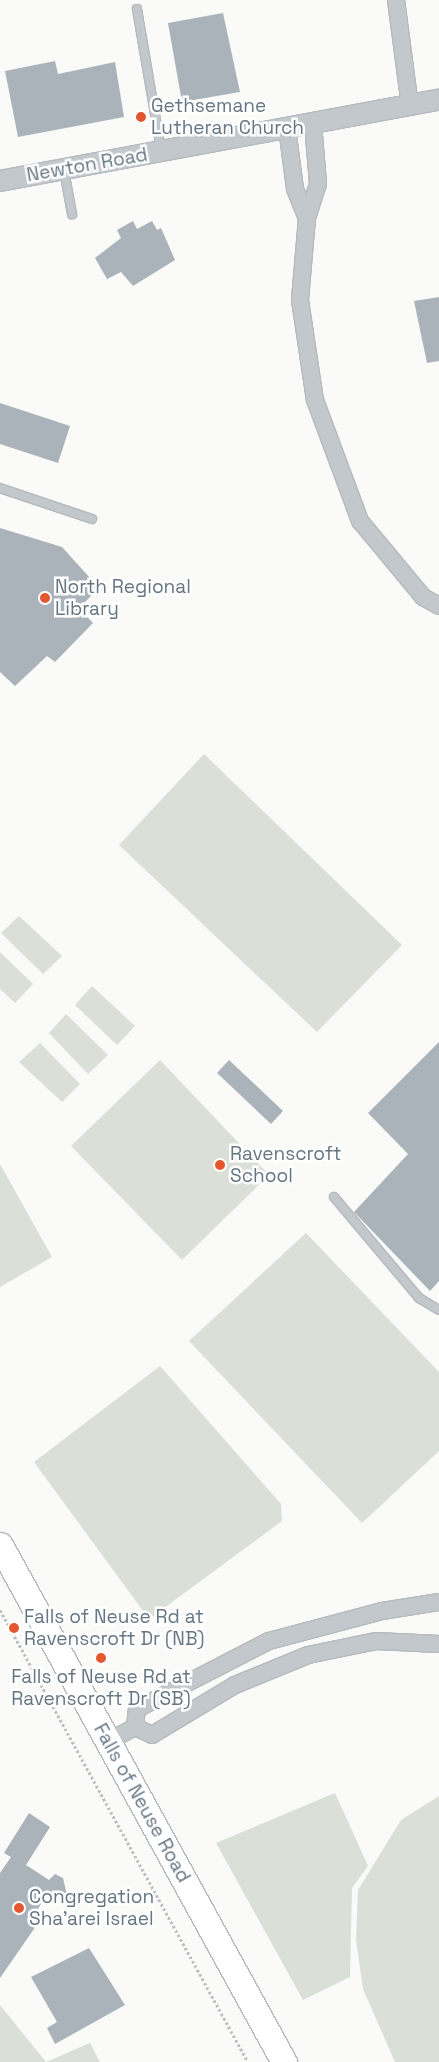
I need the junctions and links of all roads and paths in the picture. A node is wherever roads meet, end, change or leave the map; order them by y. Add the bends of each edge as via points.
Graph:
1 (396, 0) edge
2 (137, 9) dead end
3 (439, 100) edge
4 (410, 106) junction
5 (313, 124) junction
6 (287, 128) junction
7 (161, 151) junction
8 (64, 169) junction
9 (0, 180) edge
10 (72, 214) dead end
11 (307, 218) junction
12 (0, 488) edge
13 (92, 519) dead end
14 (439, 606) edge
15 (334, 1197) dead end
16 (439, 1310) edge
17 (0, 1545) edge
18 (439, 1602) edge
19 (0, 1610) edge
20 (361, 1616) junction
21 (366, 1642) junction
22 (439, 1644) edge
23 (135, 1727) junction
24 (107, 1742) junction
25 (248, 2062) edge
26 (284, 2062) edge

1 - 4 street
2 - 7 lane via 156,98
3 - 4 street, Newton Road
4 - 5 street, Newton Road
5 - 6 street, Newton Road
5 - 11 street via 318,184
6 - 7 street, Newton Road
6 - 11 street via 294,189
7 - 8 street, Newton Road
8 - 9 street, Newton Road
8 - 10 lane
11 - 14 street via 300,300 305,352 334,458 360,521 423,597
12 - 13 lane
15 - 16 lane via 419,1298
17 - 24 main road, Falls of Neuse Road
18 - 20 street
19 - 25 path
20 - 21 street
20 - 23 street via 282,1636 238,1655 137,1709
21 - 22 street
21 - 23 street via 308,1655 260,1674 152,1736
23 - 24 street
24 - 26 main road, Falls of Neuse Road

